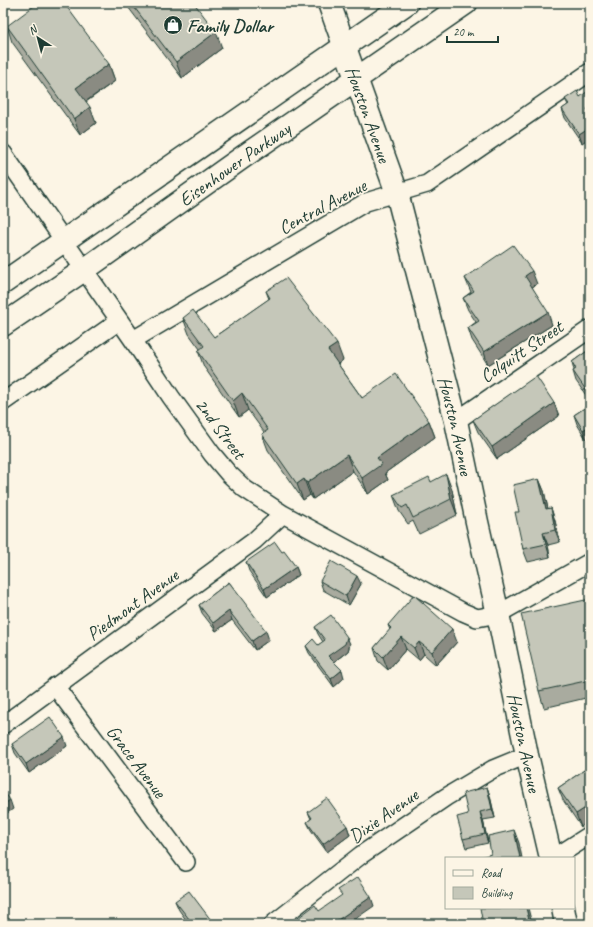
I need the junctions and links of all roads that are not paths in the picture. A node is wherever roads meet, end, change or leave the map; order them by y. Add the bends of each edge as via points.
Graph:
1 (329, 3) edge
2 (407, 3) edge
3 (466, 3) edge
4 (345, 46) junction
5 (590, 72) edge
6 (357, 79) junction
7 (3, 153) edge
8 (397, 193) junction
9 (64, 241) junction
10 (84, 270) junction
11 (3, 283) edge
12 (119, 321) junction
13 (3, 325) edge
14 (590, 329) edge
15 (133, 340) junction
16 (3, 402) edge
17 (456, 421) junction
18 (282, 514) junction
19 (590, 562) edge
20 (498, 614) junction
21 (55, 686) junction
22 (3, 725) edge
23 (527, 755) junction
24 (590, 835) edge
25 (553, 857) edge
26 (555, 857) edge
27 (186, 862) dead end
28 (563, 909) edge
29 (273, 924) edge
30 (566, 924) edge

1 - 4 main road, Houston Avenue
2 - 4 main road, Eisenhower Parkway
3 - 6 main road, Eisenhower Parkway
4 - 6 main road, Houston Avenue
4 - 9 main road, Eisenhower Parkway
5 - 8 street, Central Avenue via 427,184
6 - 8 main road, Houston Avenue
6 - 10 main road, Eisenhower Parkway
7 - 9 street, 2nd Street
8 - 15 street, Central Avenue via 366,202
8 - 17 main road, Houston Avenue
9 - 10 street, 2nd Street
9 - 11 main road, Eisenhower Parkway
10 - 12 street, 2nd Street
10 - 13 main road, Eisenhower Parkway
12 - 15 street, 2nd Street
12 - 16 street
14 - 17 street, Colquitt Street
15 - 18 street, 2nd Street via 171,397 228,473 245,489
17 - 20 main road, Houston Avenue
18 - 20 street, 2nd Street via 463,612 477,618
18 - 21 street, Piedmont Avenue via 254,541
19 - 20 street, 2nd Street
20 - 23 main road, Houston Avenue
21 - 22 street, Piedmont Avenue
21 - 27 street, Grace Avenue
23 - 25 main road, Houston Avenue
23 - 29 street, Dixie Avenue via 446,797 361,855
24 - 26 street
28 - 30 main road

